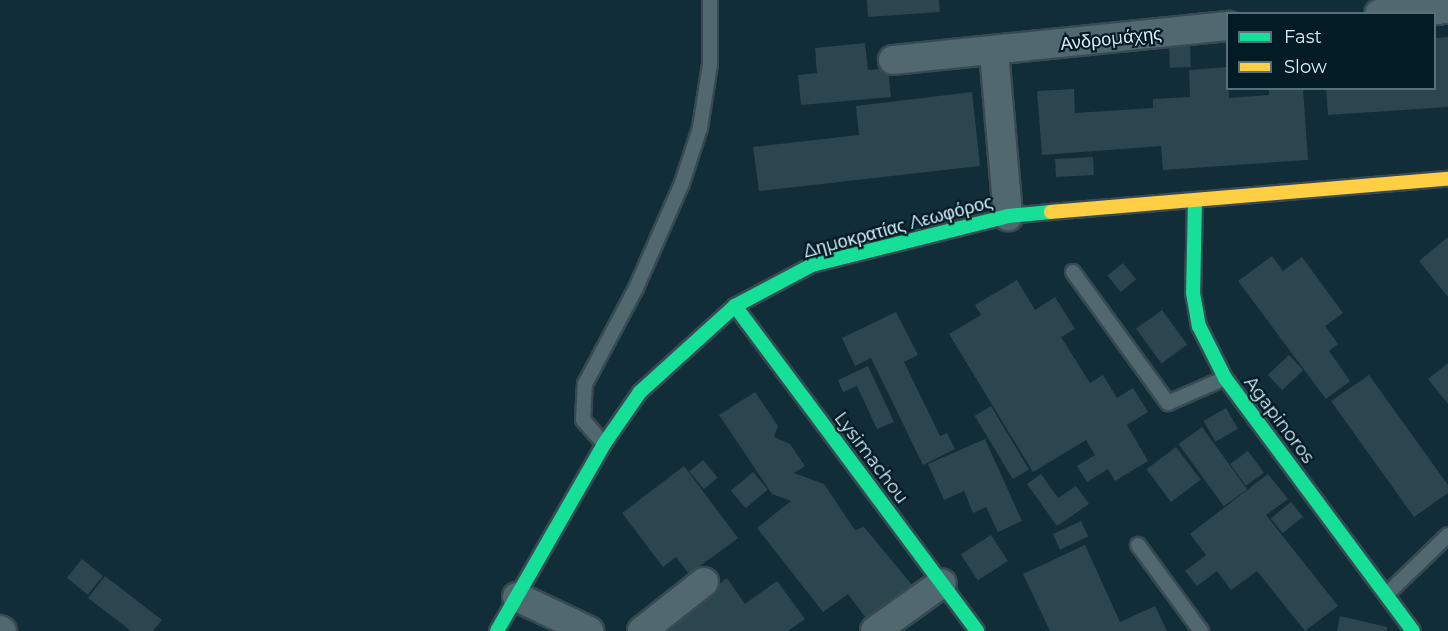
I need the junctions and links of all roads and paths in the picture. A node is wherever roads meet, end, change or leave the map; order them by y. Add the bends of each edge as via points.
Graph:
1 (710, 0) edge
2 (1448, 9) edge
3 (1407, 12) edge
4 (1226, 26) edge
5 (994, 52) junction
6 (893, 60) dead end
7 (1448, 179) edge
8 (1195, 201) junction
9 (1008, 216) junction
10 (1073, 272) dead end
11 (735, 306) junction
12 (1225, 378) junction
13 (604, 444) junction
14 (1448, 535) edge
15 (1138, 545) dead end
16 (704, 582) dead end
17 (942, 583) junction
18 (1387, 594) junction
19 (517, 597) junction
20 (497, 631) edge
21 (589, 631) edge
22 (642, 631) edge
23 (875, 631) edge
24 (977, 631) edge
25 (1200, 631) edge
26 (1413, 631) edge

1 - 13 lane via 711,64 700,128 682,183 636,288 585,384 583,420
2 - 3 street
4 - 5 street, Ανδρομάχης
5 - 6 street, Ανδρομάχης
5 - 9 street
7 - 8 street, Δημοκρατίας Λεωφόρος
8 - 9 street, Δημοκρατίας Λεωφόρος
8 - 12 street, Agapinoros via 1193,293 1199,326
9 - 11 street, Δημοκρατίας Λεωφόρος via 812,265
10 - 12 lane via 1168,403
11 - 13 street, Δημοκρατίας Λεωφόρος via 640,392
11 - 17 street, Lysimachou
12 - 18 street, Agapinoros
13 - 19 street, Δημοκρατίας Λεωφόρος
14 - 18 lane
15 - 25 lane
16 - 22 street
17 - 23 street
17 - 24 street, Lysimachou
18 - 26 street, Agapinoros
19 - 20 street, Δημοκρατίας Λεωφόρος
19 - 21 street

